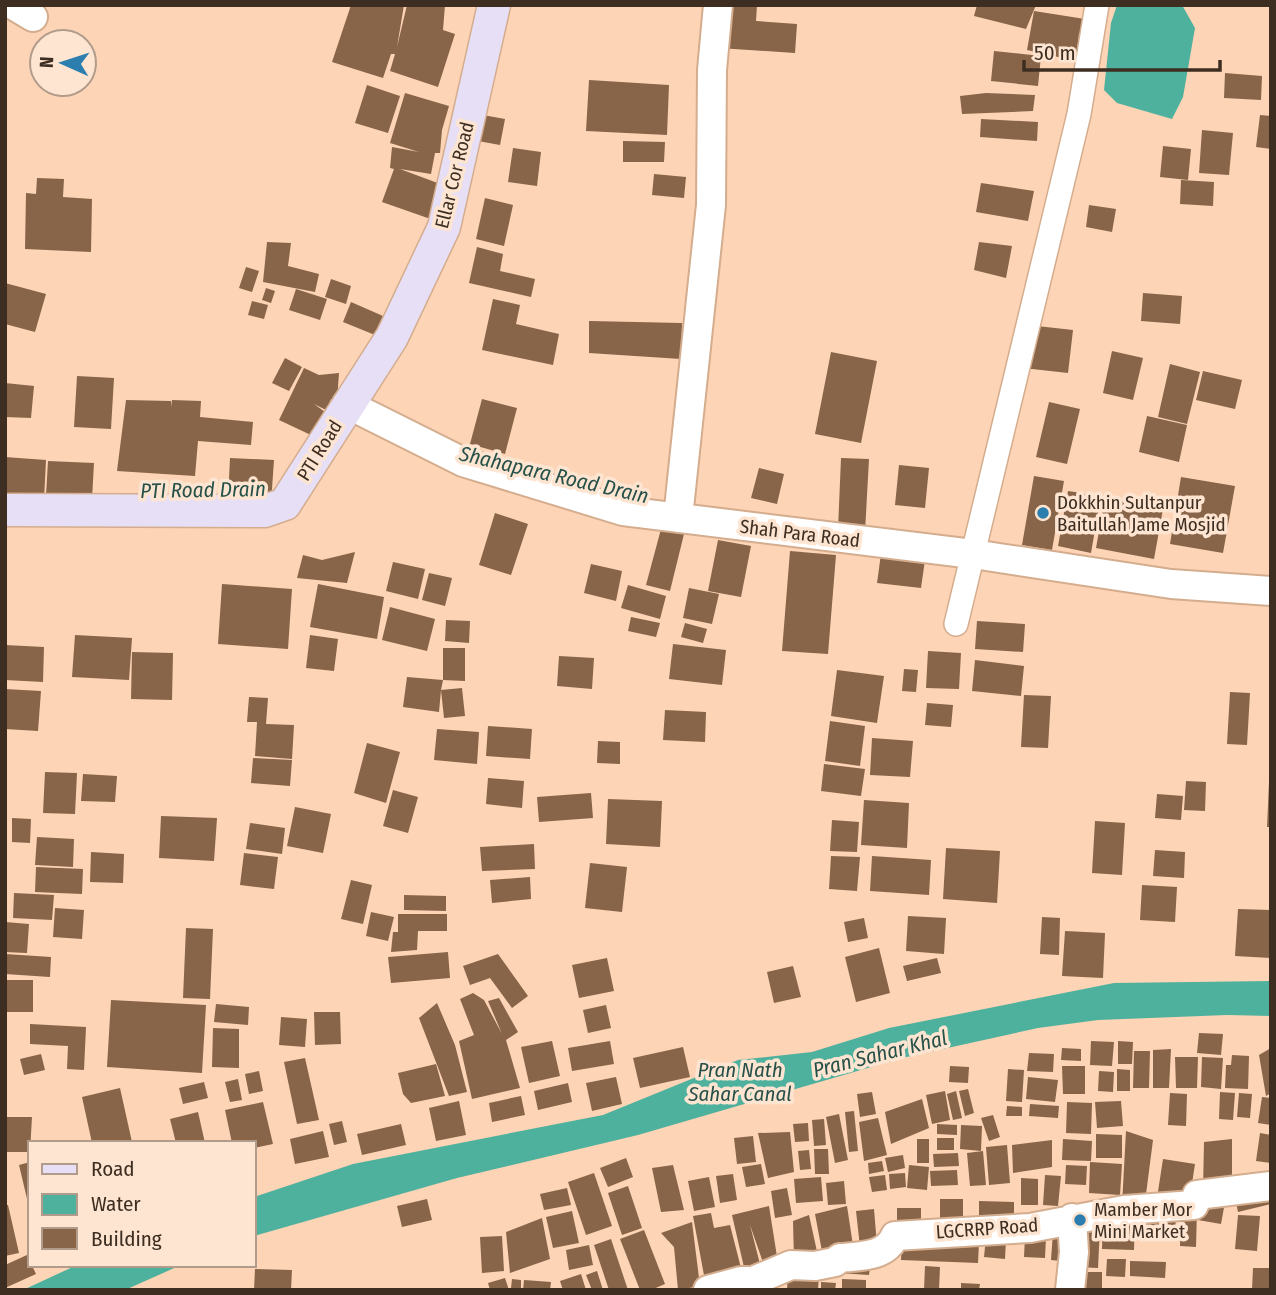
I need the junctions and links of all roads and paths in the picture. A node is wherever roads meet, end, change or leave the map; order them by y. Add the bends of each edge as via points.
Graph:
1 (494, 5) edge
2 (718, 5) edge
3 (1097, 5) edge
4 (392, 337) joint
5 (347, 404) junction
6 (5, 510) edge
7 (678, 519) junction
8 (973, 554) junction
9 (1271, 591) edge
10 (956, 624) dead end
11 (1271, 1186) edge
12 (1072, 1218) junction
13 (708, 1290) edge
14 (1070, 1290) edge

1 - 4 main road, Ellar Cor Road via 444,227
2 - 7 street via 712,70 711,205
3 - 8 street via 1079,114
4 - 5 main road, PTI Road
5 - 6 main road, PTI Road via 285,503 265,511
5 - 7 street, Shah Para Road via 463,463 623,511
7 - 8 street, Shah Para Road
8 - 9 street, Shah Para Road via 1171,584
8 - 10 street
11 - 12 street, LGCRRP Road via 1197,1195 1194,1205 1174,1209 1142,1208
12 - 13 street, LGCRRP Road via 1030,1228 895,1236 890,1247 879,1252 815,1266 791,1265 752,1281
12 - 14 street

